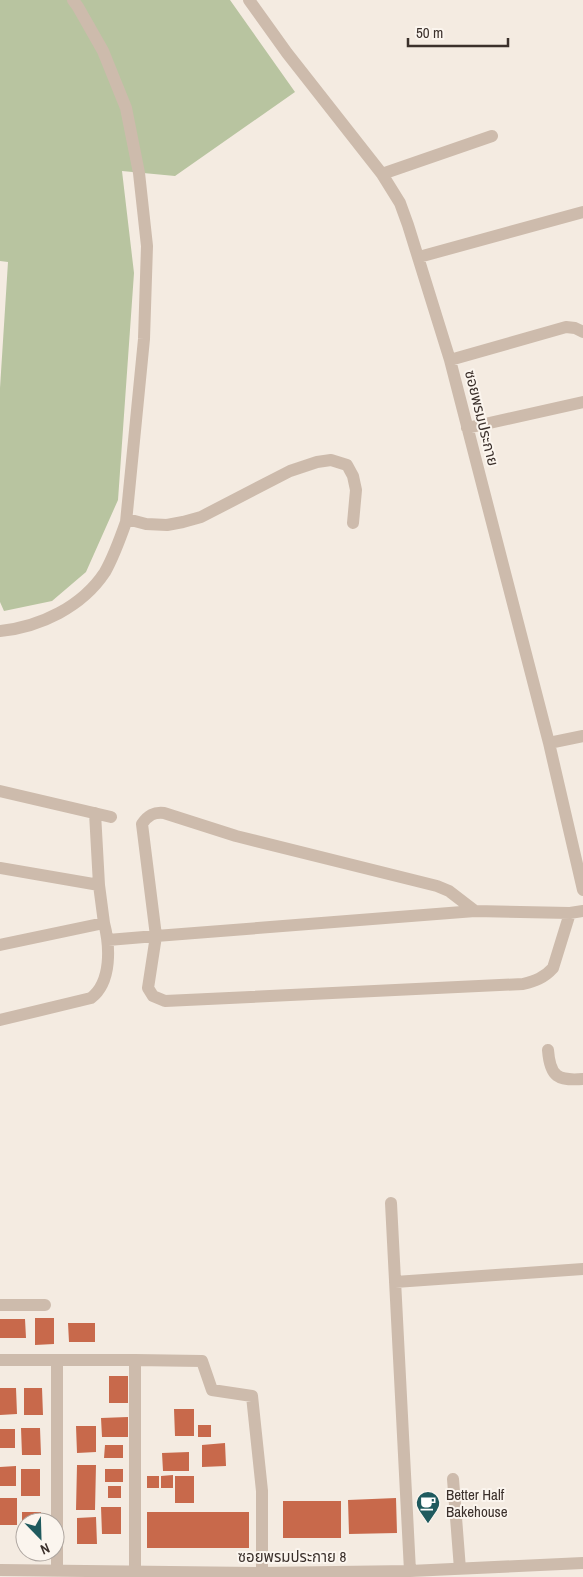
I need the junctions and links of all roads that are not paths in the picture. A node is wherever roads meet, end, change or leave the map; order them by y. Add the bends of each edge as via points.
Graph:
1 (73, 0) edge
2 (249, 0) edge
3 (492, 136) dead end
4 (382, 174) junction
5 (583, 212) edge
6 (419, 257) junction
7 (583, 332) edge
8 (450, 360) junction
9 (583, 402) edge
10 (468, 428) junction
11 (127, 519) junction
12 (353, 523) dead end
13 (0, 631) edge
14 (583, 736) edge
15 (548, 743) junction
16 (0, 790) edge
17 (94, 813) junction
18 (111, 817) dead end
19 (0, 868) edge
20 (100, 885) junction
21 (583, 890) edge
22 (475, 910) junction
23 (577, 912) edge
24 (104, 923) junction
25 (156, 936) junction
26 (108, 940) junction
27 (0, 945) edge
28 (0, 1020) edge
29 (548, 1050) dead end
30 (583, 1079) edge
31 (391, 1203) dead end
32 (583, 1268) edge
33 (396, 1282) junction
34 (0, 1305) edge
35 (45, 1305) dead end
36 (0, 1360) edge
37 (57, 1360) junction
38 (135, 1360) junction
39 (453, 1479) dead end
40 (583, 1563) edge
41 (460, 1569) junction
42 (0, 1570) edge
43 (57, 1571) junction
44 (135, 1571) junction
45 (410, 1571) junction
46 (262, 1575) edge

1 - 11 street via 103,50 126,108 147,246 144,339
2 - 4 street, ซอยพรมประกาย via 286,54
3 - 4 street
4 - 6 street, ซอยพรมประกาย via 400,203
5 - 6 street
6 - 8 street, ซอยพรมประกาย
7 - 8 street via 566,327
8 - 10 street, ซอยพรมประกาย
9 - 10 street
10 - 15 street, ซอยพรมประกาย
11 - 12 street via 160,525 201,517 290,471 331,460 347,465 354,476
11 - 13 street via 104,573 67,610 43,621
14 - 15 street
15 - 21 street, ซอยพรมประกาย
16 - 17 street
17 - 18 street
17 - 20 street
19 - 20 street
20 - 24 street
22 - 23 street
22 - 25 street
22 - 25 street via 438,886 157,813 150,815 142,824
23 - 25 street via 553,968 539,980 523,984 165,1001 153,996 148,988
24 - 26 street
24 - 27 street
25 - 26 street
26 - 28 street via 107,967 101,987 91,998
29 - 30 street via 550,1065 557,1077
31 - 33 street
32 - 33 street
33 - 45 street
34 - 35 street
36 - 37 street
37 - 38 street
37 - 43 street
38 - 44 street
38 - 46 street via 202,1361 212,1390 252,1396 262,1491
39 - 41 street
40 - 41 street, ซอยพรมประกาย 8
41 - 45 street, ซอยพรมประกาย 8
42 - 43 street, ซอยพรมประกาย 8
43 - 44 street, ซอยพรมประกาย 8
44 - 46 street, ซอยพรมประกาย 8
45 - 46 street, ซอยพรมประกาย 8

